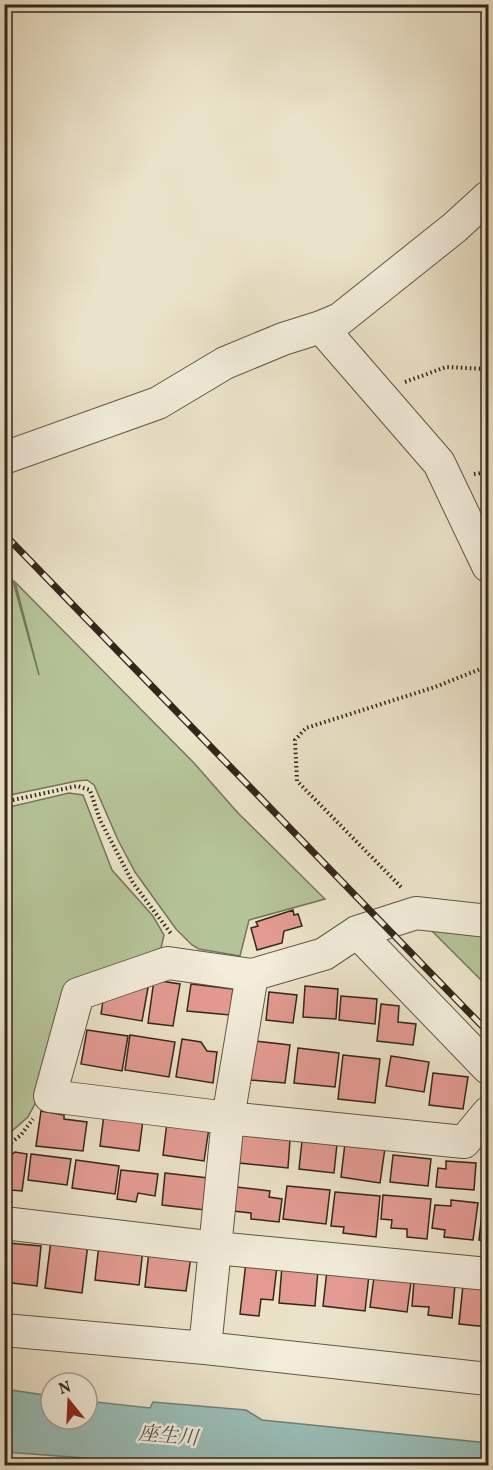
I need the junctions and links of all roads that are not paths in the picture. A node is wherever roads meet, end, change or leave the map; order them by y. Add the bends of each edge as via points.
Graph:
1 (489, 197) edge
2 (321, 327) junction
3 (4, 458) edge
4 (489, 566) edge
5 (489, 921) edge
6 (357, 933) junction
7 (252, 975) junction
8 (489, 1068) edge
9 (489, 1113) edge
10 (228, 1118) junction
11 (4, 1223) edge
12 (216, 1248) junction
13 (489, 1274) edge
14 (4, 1330) edge
15 (205, 1348) junction
16 (489, 1379) edge

1 - 2 street via 339,319
2 - 3 street via 225,363 158,403
2 - 4 street via 439,464
5 - 6 street via 416,913
6 - 7 street via 324,954
6 - 8 street
7 - 10 street
7 - 10 street via 168,963 78,994 50,1096
9 - 10 street via 464,1142
10 - 12 street
11 - 12 street
12 - 13 street
12 - 15 street
14 - 15 street
15 - 16 street

